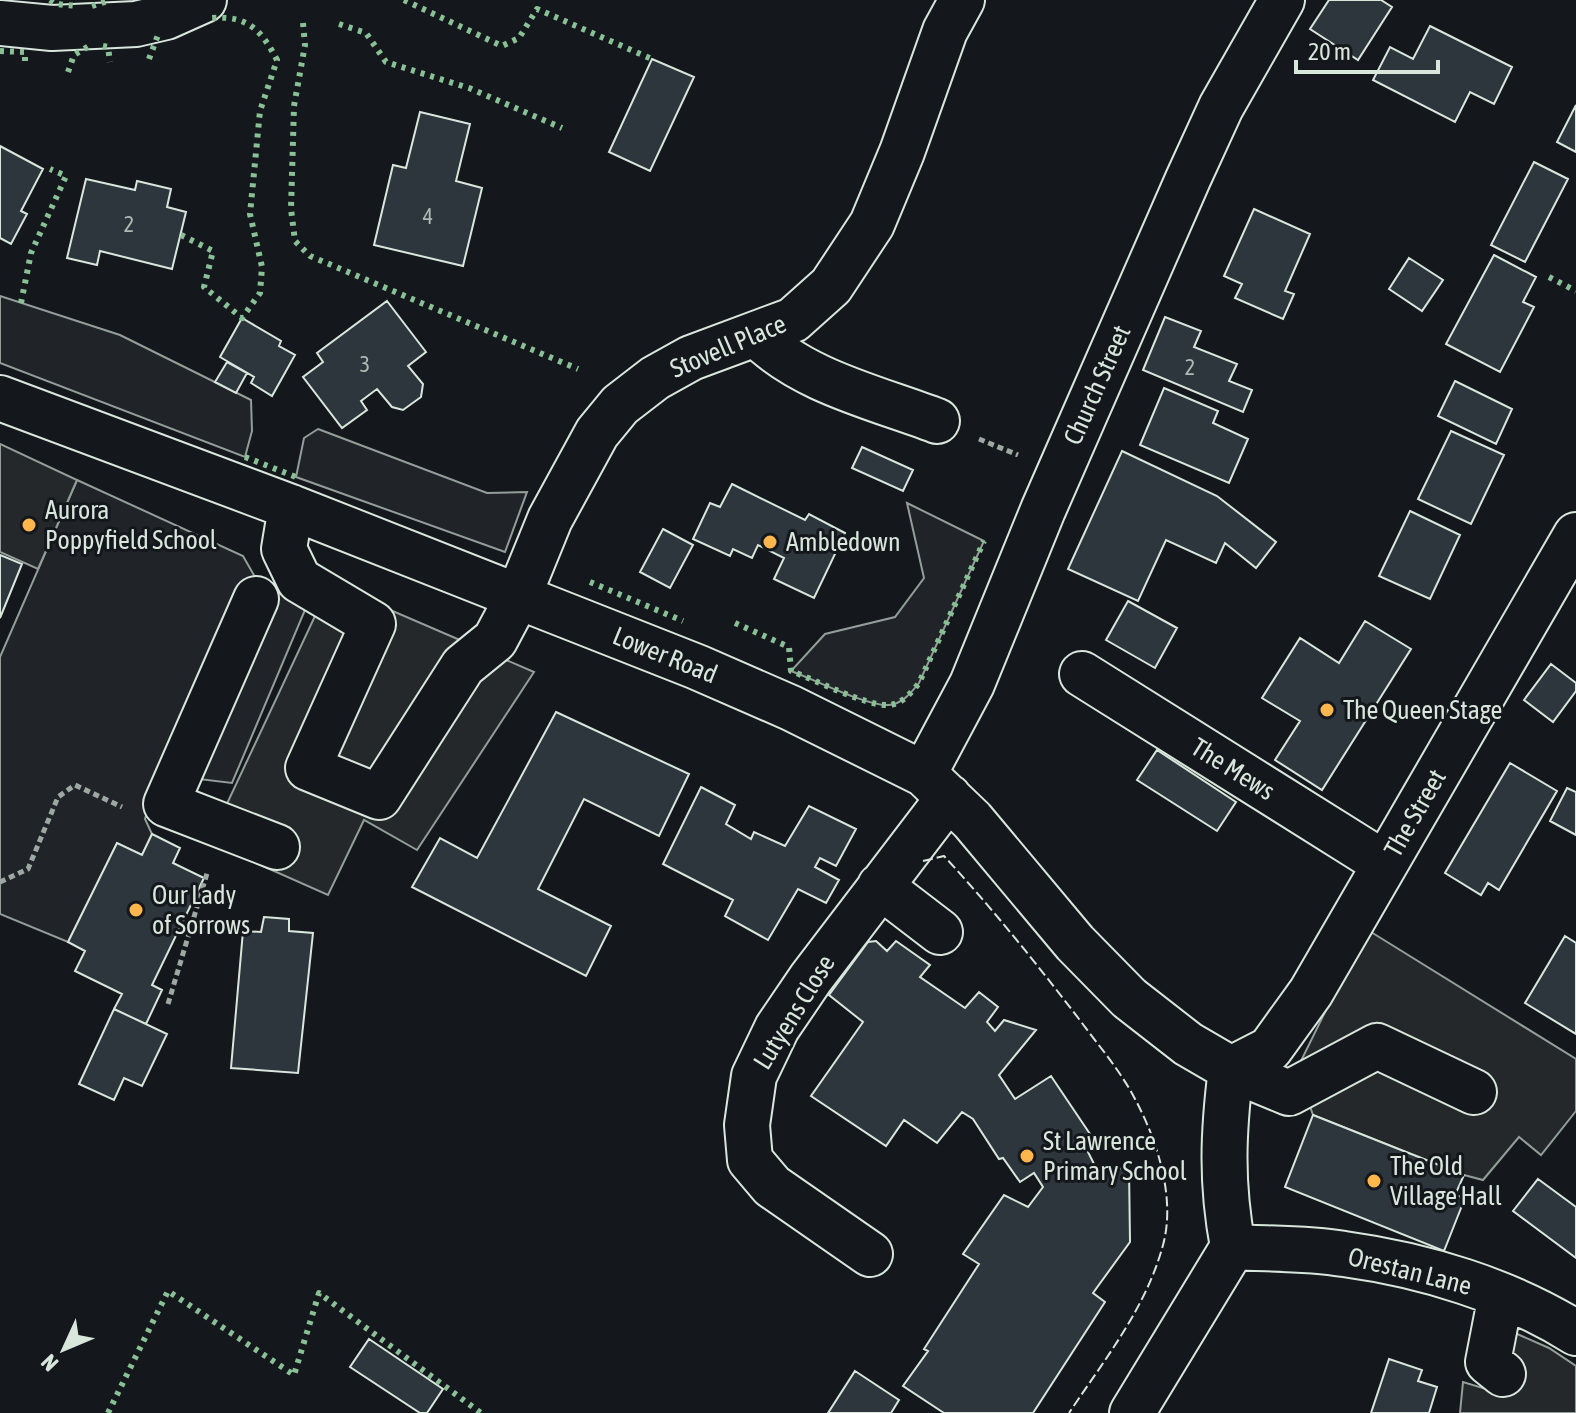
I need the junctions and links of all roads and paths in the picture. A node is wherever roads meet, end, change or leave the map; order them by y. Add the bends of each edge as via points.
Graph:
1 (204, 0) edge
2 (962, 0) edge
3 (1282, 0) edge
4 (0, 23) edge
5 (756, 334) junction
6 (0, 398) edge
7 (937, 421) dead end
8 (291, 507) junction
9 (1576, 535) edge
10 (268, 576) junction
11 (519, 595) junction
12 (1082, 674) dead end
13 (936, 786) junction
14 (185, 811) junction
15 (277, 847) dead end
16 (1385, 864) junction
17 (0, 882) edge
18 (880, 886) junction
19 (940, 932) dead end
20 (168, 1004) dead end
21 (1231, 1069) junction
22 (1474, 1092) dead end
23 (1233, 1247) junction
24 (870, 1254) dead end
25 (1501, 1295) junction
26 (1576, 1333) edge
27 (1503, 1374) dead end
28 (1132, 1413) edge

1 - 4 street via 136,24 52,28
2 - 5 street, Stovell Place via 945,31 872,224 831,286 793,320
3 - 13 street, Church Street via 1194,164 1043,510
5 - 7 street via 802,370
5 - 11 street, Stovell Place via 691,358 620,405 597,433 550,519
6 - 8 street, Lower Road
8 - 10 street
8 - 11 street, Lower Road
9 - 16 street, The Street
10 - 11 street, Stovell Place via 299,580 373,624 308,768 379,797 463,666 495,640
10 - 14 street
11 - 13 street, Lower Road via 777,702
12 - 16 street, The Mews
13 - 18 street, Lutyens Close
13 - 21 street, Lower Road via 972,820 1101,972 1161,1025
14 - 15 street
14 - 17 path via 129,810 75,785 58,797 28,869
14 - 20 path via 208,870
16 - 21 street, The Street via 1311,992 1270,1049
18 - 19 street
18 - 24 street, Lutyens Close via 777,1028 754,1076 747,1125 750,1160 772,1186
21 - 22 street, Lower Road via 1289,1093 1377,1046
21 - 23 street via 1224,1125 1225,1201
23 - 25 street, Orestan Lane via 1343,1253
23 - 28 street
25 - 26 street, Orestan Lane
25 - 27 street via 1488,1362

